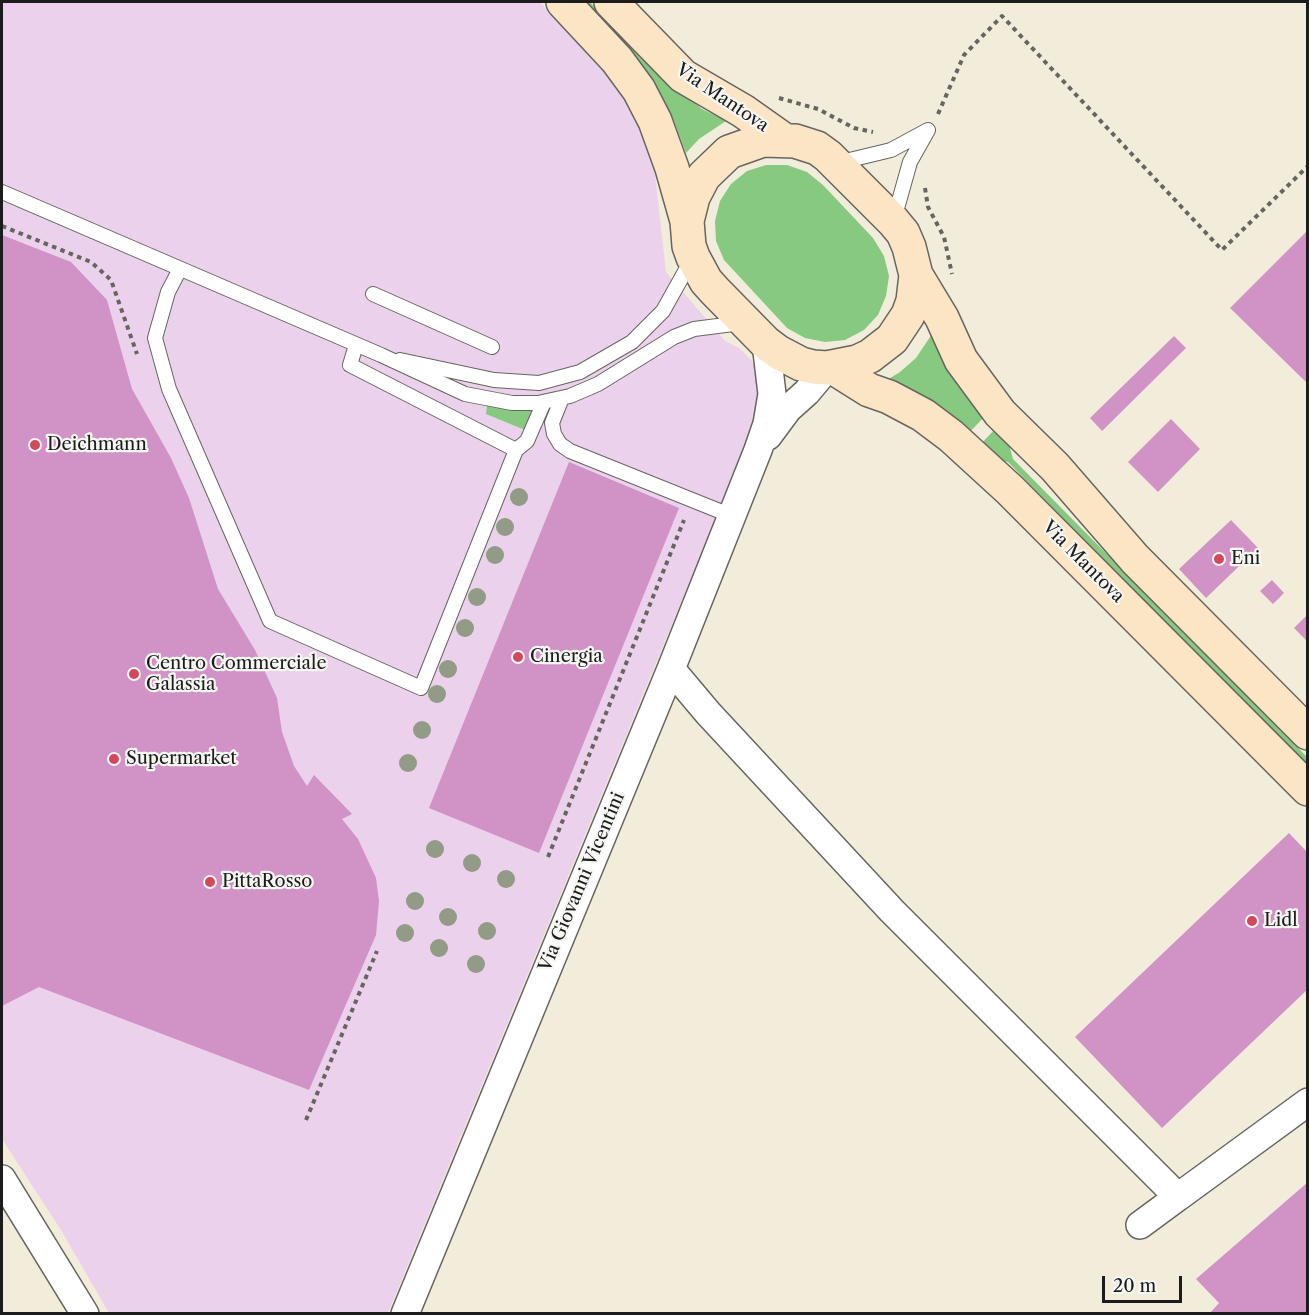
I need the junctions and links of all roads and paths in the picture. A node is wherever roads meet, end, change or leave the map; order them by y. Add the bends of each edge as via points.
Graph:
1 (563, 2) edge
2 (611, 2) edge
3 (771, 96) dead end
4 (928, 130) junction
5 (882, 131) dead end
6 (784, 140) junction
7 (837, 163) junction
8 (1308, 166) edge
9 (926, 178) dead end
10 (2, 192) edge
11 (687, 221) junction
12 (893, 221) junction
13 (2, 226) edge
14 (693, 257) junction
15 (180, 269) junction
16 (915, 275) junction
17 (952, 276) dead end
18 (373, 294) dead end
19 (756, 333) junction
20 (356, 345) junction
21 (492, 347) dead end
22 (381, 355) junction
23 (138, 359) dead end
24 (830, 368) junction
25 (561, 398) junction
26 (544, 402) junction
27 (516, 450) junction
28 (758, 450) junction
29 (732, 516) junction
30 (684, 520) dead end
31 (671, 669) junction
32 (1308, 734) edge
33 (1308, 789) edge
34 (548, 857) dead end
35 (377, 951) dead end
36 (1308, 1102) edge
37 (306, 1120) dead end
38 (2, 1179) edge
39 (1178, 1197) junction
40 (1140, 1225) dead end
41 (85, 1314) edge
42 (405, 1314) edge

1 - 11 main road, Via Mantova via 639,90 655,121
2 - 6 main road, Via Mantova via 683,76
3 - 5 path via 818,110 863,131
4 - 7 lane via 891,150
4 - 8 path via 964,55 1002,16 1222,250
4 - 12 lane via 910,162
6 - 7 main road, Via Mantova via 817,148
6 - 11 main road, Via Mantova via 763,140 729,152 704,176
7 - 12 main road, Via Mantova
9 - 17 path via 925,197 944,237
10 - 15 lane
11 - 14 main road, Via Mantova
12 - 16 main road, Via Mantova via 909,247
13 - 23 path via 91,262 111,280
14 - 19 main road, Via Mantova via 706,281
14 - 22 lane via 663,311 632,342 580,372 539,383 494,380
15 - 20 lane
15 - 27 lane via 168,292 155,338 169,389 270,621 421,688
16 - 24 main road, Via Mantova via 908,315 892,339 870,356
16 - 32 main road, Via Mantova via 942,318 961,360 1000,412 1055,467 1135,559
18 - 21 lane
19 - 24 main road, Via Mantova via 778,352 801,364
19 - 25 lane via 694,329 674,337 598,384
19 - 28 street, Via Giovanni Vicentini via 772,394
20 - 22 lane
20 - 27 lane via 350,365
22 - 26 lane via 465,394 512,403
24 - 28 street, Via Giovanni Vicentini via 788,409
24 - 33 main road, Via Mantova via 922,415 951,436 1018,498
25 - 26 lane
25 - 29 lane via 552,423 560,444 570,451
26 - 27 lane via 526,441
28 - 29 street, Via Giovanni Vicentini
29 - 31 street, Via Giovanni Vicentini
30 - 34 path
31 - 39 street via 892,911
31 - 42 street, Via Giovanni Vicentini
35 - 37 path
36 - 39 street
38 - 41 street
39 - 40 street

